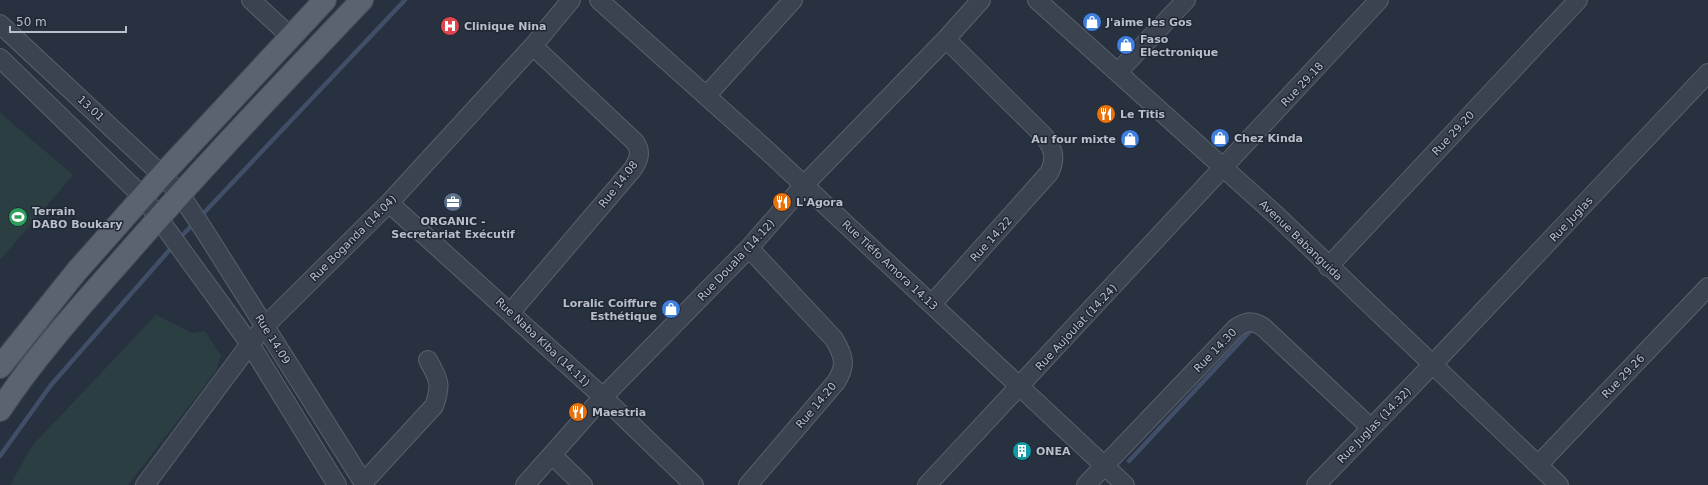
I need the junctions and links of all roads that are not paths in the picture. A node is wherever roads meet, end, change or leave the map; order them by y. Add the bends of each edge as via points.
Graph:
1 (251, 0) edge
2 (325, 0) edge
3 (362, 0) edge
4 (571, 0) edge
5 (599, 0) edge
6 (792, 0) edge
7 (981, 0) edge
8 (1037, 0) edge
9 (1186, 0) edge
10 (1379, 0) edge
11 (1578, 0) edge
12 (0, 24) edge
13 (290, 36) junction
14 (946, 39) junction
15 (533, 46) junction
16 (0, 58) edge
17 (1118, 72) junction
18 (1708, 73) edge
19 (707, 95) junction
20 (1224, 168) junction
21 (162, 175) junction
22 (804, 185) junction
23 (180, 194) junction
24 (143, 197) junction
25 (388, 202) junction
26 (158, 218) junction
27 (749, 248) junction
28 (1328, 267) junction
29 (1708, 287) edge
30 (932, 304) junction
31 (511, 312) junction
32 (265, 326) junction
33 (250, 344) junction
34 (428, 360) dead end
35 (1433, 364) junction
36 (0, 367) edge
37 (1020, 386) junction
38 (603, 397) junction
39 (0, 410) edge
40 (1371, 428) junction
41 (552, 455) junction
42 (1104, 465) junction
43 (1538, 465) junction
44 (364, 483) edge
45 (145, 485) edge
46 (337, 485) edge
47 (525, 485) edge
48 (583, 485) edge
49 (694, 485) edge
50 (748, 485) edge
51 (927, 485) edge
52 (1086, 485) edge
53 (1125, 485) edge
54 (1316, 485) edge
55 (1559, 485) edge

1 - 13 street
2 - 13 main road
3 - 23 main road
4 - 15 street, Rue Boganda (14.04)
5 - 19 street, Rue Tiéfo Amora 14.13
6 - 19 street
7 - 14 street, Rue Douala (14.12)
8 - 17 street, Avenue Babanguida
9 - 17 street
10 - 20 street, Rue 29.18
11 - 28 street, Rue 29.20
12 - 21 street, 13.01
13 - 21 main road
14 - 22 street, Rue Douala (14.12)
14 - 30 street, Rue 14.22 via 1050,144 1054,159 1049,173
15 - 25 street, Rue Boganda (14.04)
15 - 31 street, Rue 14.08 via 635,142 640,153 632,170
16 - 24 street
17 - 20 street, Avenue Babanguida
18 - 35 street, Rue Juglas
19 - 22 street, Rue Tiéfo Amora 14.13
20 - 28 street, Avenue Babanguida
20 - 37 street, Rue Aujoulat (14.24)
21 - 23 street, 13.01
21 - 24 main road
22 - 27 street, Rue Douala (14.12)
22 - 30 street, Rue Tiéfo Amora 14.13
23 - 26 main road
23 - 32 street, Rue 14.09
24 - 26 street
24 - 36 main road via 76,272
25 - 31 street, Rue Naba Kiba (14.11)
25 - 32 street, Rue Boganda (14.04)
26 - 33 street, Rue 14.09
26 - 39 main road via 64,324
27 - 38 street, Rue Douala (14.12)
27 - 50 street, Rue 14.20 via 834,339 842,353 843,366 836,382
28 - 35 street, Avenue Babanguida
29 - 43 street, Rue 29.26
30 - 37 street, Rue Tiéfo Amora 14.13
31 - 38 street, Rue Naba Kiba (14.11)
32 - 33 street, Rue Boganda (14.04)
32 - 44 street, Rue 14.09
33 - 45 street, Rue Boganda (14.04)
33 - 46 street, Rue 14.09
34 - 44 street via 436,375 439,390 434,406
35 - 40 street, Rue Juglas (14.32)
35 - 43 street, Avenue Babanguida
37 - 42 street, Rue Tiéfo Amora 14.13
37 - 51 street, Rue Aujoulat (14.24)
38 - 41 street, Rue Douala (14.12)
38 - 49 street, Rue Naba Kiba (14.11)
40 - 42 street, Rue 14.30 via 1263,327 1250,321 1236,328
40 - 54 street, Rue Juglas (14.32)
41 - 47 street, Rue Douala (14.12)
41 - 48 street
42 - 52 street
42 - 53 street, Rue Tiéfo Amora 14.13
43 - 55 street, Avenue Babanguida

